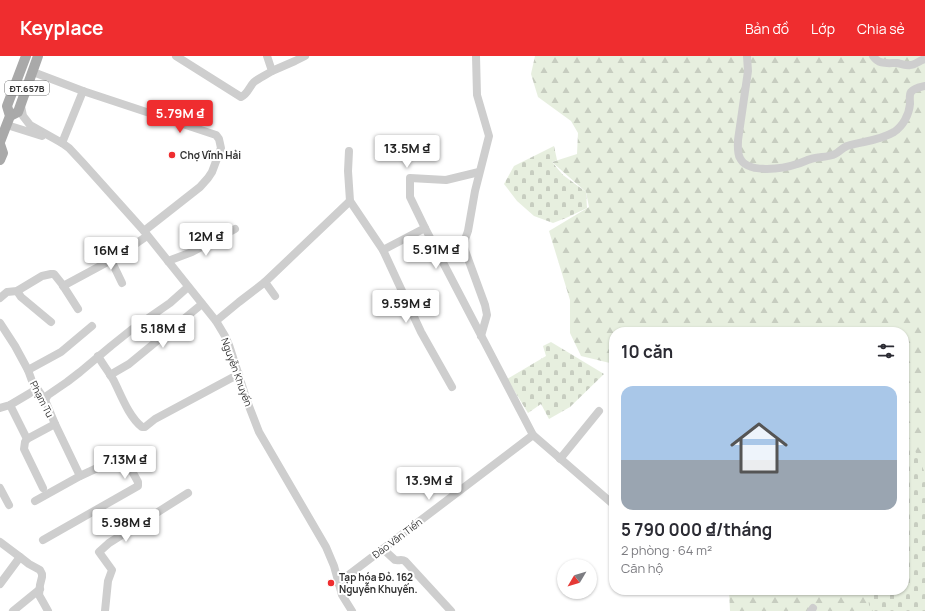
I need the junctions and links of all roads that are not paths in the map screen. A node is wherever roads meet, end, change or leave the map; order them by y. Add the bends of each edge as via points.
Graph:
1 (38, 56) edge
2 (176, 56) edge
3 (267, 56) edge
4 (304, 56) edge
5 (476, 56) edge
6 (747, 56) edge
7 (873, 56) edge
8 (25, 57) edge
9 (925, 59) edge
10 (272, 71) junction
11 (33, 72) junction
12 (925, 86) edge
13 (83, 91) junction
14 (20, 106) junction
15 (8, 120) junction
16 (0, 143) edge
17 (62, 143) junction
18 (349, 152) dead end
19 (0, 160) edge
20 (479, 172) junction
21 (350, 201) junction
22 (425, 228) junction
23 (235, 229) dead end
24 (145, 233) junction
25 (383, 250) junction
26 (111, 260) junction
27 (168, 261) junction
28 (265, 282) junction
29 (122, 283) dead end
30 (63, 286) junction
31 (188, 287) junction
32 (17, 291) junction
33 (275, 296) dead end
34 (0, 298) edge
35 (202, 304) junction
36 (78, 309) dead end
37 (51, 322) dead end
38 (216, 322) junction
39 (0, 323) edge
40 (92, 326) dead end
41 (481, 336) junction
42 (98, 356) junction
43 (28, 370) junction
44 (239, 374) junction
45 (110, 375) junction
46 (452, 387) dead end
47 (38, 389) junction
48 (45, 400) junction
49 (10, 405) junction
50 (0, 408) edge
51 (600, 411) dead end
52 (55, 424) junction
53 (533, 435) junction
54 (27, 439) junction
55 (560, 459) junction
56 (80, 476) junction
57 (0, 488) edge
58 (43, 488) dead end
59 (188, 493) dead end
60 (35, 501) dead end
61 (609, 501) edge
62 (10, 505) dead end
63 (43, 540) dead end
64 (0, 542) edge
65 (383, 549) junction
66 (20, 556) junction
67 (338, 583) junction
68 (0, 584) edge
69 (40, 589) junction
70 (13, 611) edge
71 (48, 611) edge
72 (105, 611) edge
73 (352, 611) edge
74 (451, 611) edge

1 - 11 main road, ĐT.657B
2 - 10 street via 241,97 254,82
3 - 10 street
4 - 10 street
5 - 20 street via 477,95 489,136
6 - 12 street via 748,71 738,152 745,165 751,168 779,168 798,164 835,154 846,146 876,140 893,132 902,124 908,112 910,93
7 - 9 street via 881,63 907,65
8 - 15 main road, ĐT.657B via 7,106
11 - 13 street
11 - 14 main road, ĐT.657B
13 - 17 street
13 - 24 street via 216,135 219,139 221,148 208,178
14 - 15 main road, ĐT.657B via 18,112
14 - 17 street, Nguyễn Khuyến via 23,116 30,125
15 - 16 main road, ĐT.657B
15 - 17 street, Nguyễn Khuyến
16 - 19 main road, ĐT.657B via 3,153
17 - 24 street, Nguyễn Khuyến
18 - 21 street
20 - 22 street via 446,180 410,178 410,197
20 - 41 street via 463,246 485,305 487,315
21 - 25 street
21 - 28 street
22 - 25 street
22 - 41 street
23 - 27 street via 192,252
24 - 26 street
24 - 27 street, Nguyễn Khuyến
25 - 46 street via 421,332
26 - 29 street
26 - 30 street
27 - 31 street, Nguyễn Khuyến
28 - 33 street
28 - 38 street
30 - 32 street via 54,274 51,274 42,276
30 - 36 street
31 - 35 street, Nguyễn Khuyến
31 - 42 street
32 - 34 street via 7,292
32 - 37 street
35 - 38 street, Nguyễn Khuyến
35 - 45 street via 129,364
38 - 44 street, Nguyễn Khuyến via 229,345
39 - 43 street, Phạm Tu
40 - 43 street via 61,352
41 - 53 street
42 - 45 street
42 - 48 street
43 - 47 street, Phạm Tu
44 - 45 street via 155,419 145,427 138,424 133,417
44 - 67 street, Nguyễn Khuyến via 259,432 326,547
47 - 48 street, Phạm Tu
47 - 49 street
48 - 52 street, Phạm Tu
49 - 50 street
49 - 54 street
51 - 55 street
52 - 54 street
52 - 56 street, Phạm Tu
53 - 55 street
53 - 65 street, Đào Văn Tiến
54 - 58 street via 24,449
55 - 61 street
56 - 60 street
56 - 63 street via 121,456 127,462 138,486
57 - 62 street
59 - 72 street via 109,542 99,552 112,570 108,581
64 - 66 street
65 - 67 street, Đào Văn Tiến
65 - 74 street via 395,560 405,561
66 - 68 street
66 - 69 street via 40,570
67 - 73 street, Nguyễn Khuyến
69 - 70 street
69 - 71 street via 42,602

